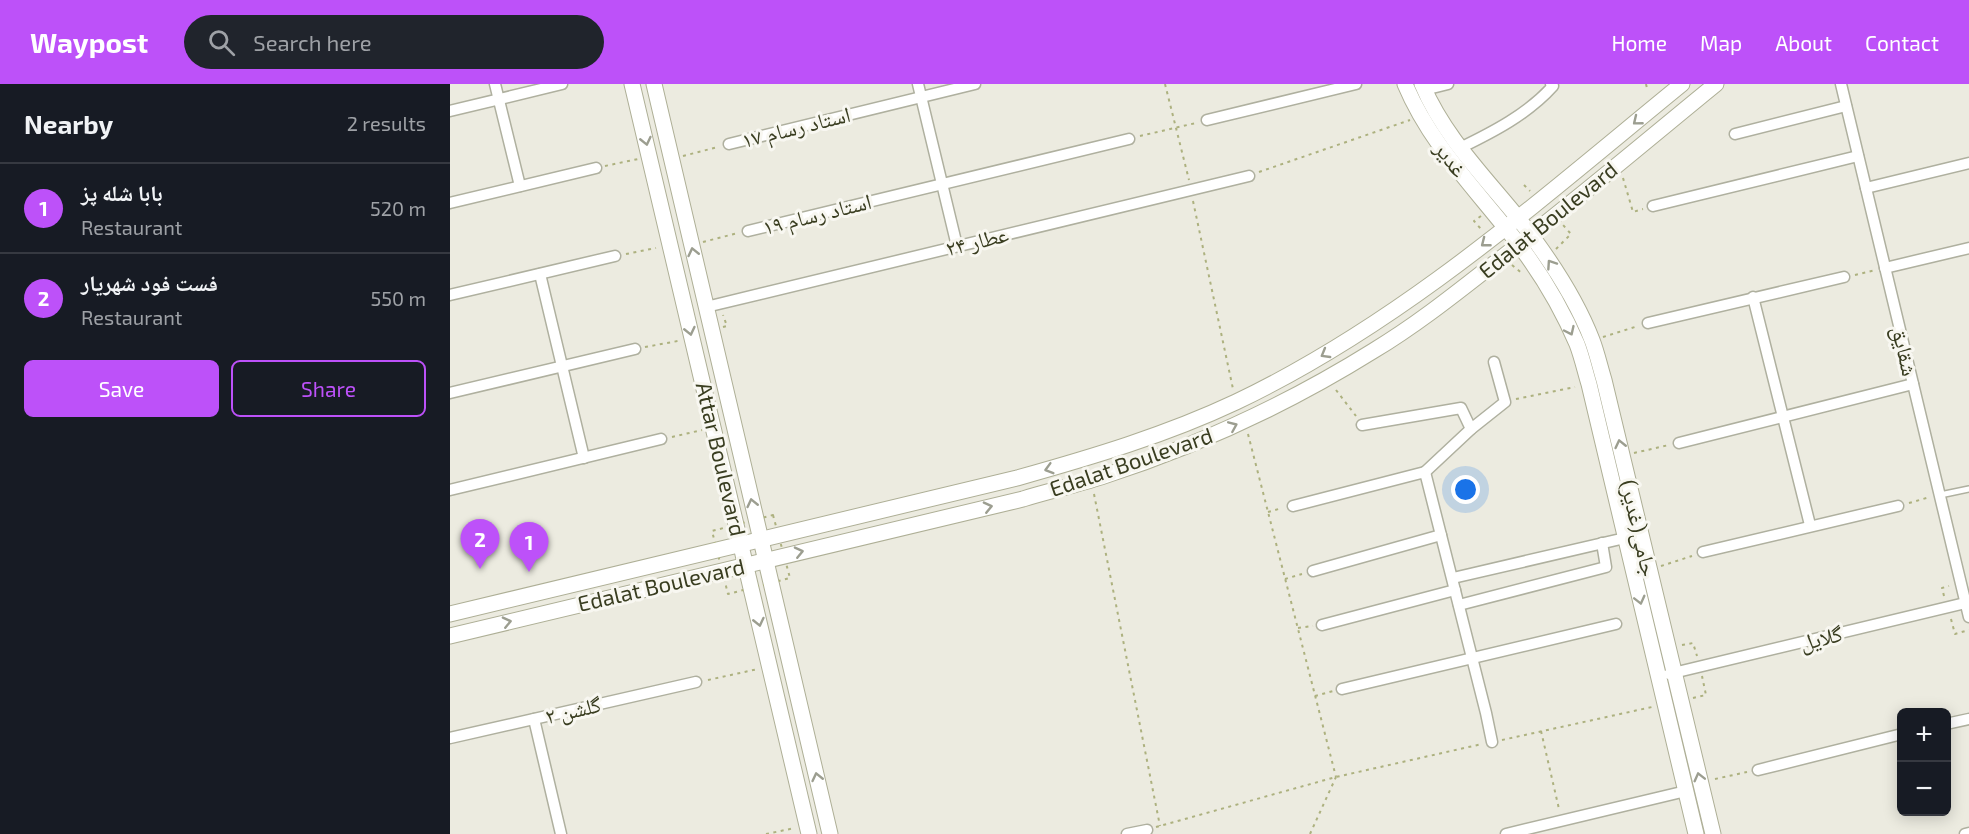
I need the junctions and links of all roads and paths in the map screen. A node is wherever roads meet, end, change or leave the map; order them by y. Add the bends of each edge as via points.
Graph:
1 (495, 84) edge
2 (562, 84) edge
3 (632, 84) edge
4 (654, 84) edge
5 (918, 84) edge
6 (975, 84) edge
7 (1165, 84) edge
8 (1356, 84) edge
9 (1405, 84) edge
10 (1448, 84) edge
11 (1682, 84) edge
12 (1716, 84) edge
13 (1841, 84) edge
14 (1552, 85) edge
15 (1423, 87) edge
16 (921, 97) junction
17 (499, 99) junction
18 (1846, 106) junction
19 (450, 111) edge
20 (1421, 116) junction
21 (1207, 120) joint
22 (1176, 128) junction
23 (1735, 134) dead end
24 (1129, 139) joint
25 (729, 144) joint
26 (1460, 148) junction
27 (1858, 156) junction
28 (650, 157) junction
29 (671, 159) junction
30 (1969, 163) edge
31 (1618, 164) junction
32 (596, 168) joint
33 (1249, 176) joint
34 (942, 184) junction
35 (520, 186) junction
36 (1866, 188) junction
37 (1191, 190) junction
38 (450, 203) edge
39 (1653, 206) joint
40 (1512, 223) junction
41 (748, 231) joint
42 (1525, 240) junction
43 (670, 245) junction
44 (692, 245) junction
45 (957, 246) junction
46 (1969, 248) edge
47 (615, 256) joint
48 (1885, 268) junction
49 (540, 274) junction
50 (1844, 277) joint
51 (450, 296) edge
52 (1753, 297) junction
53 (706, 307) junction
54 (1648, 323) joint
55 (1592, 340) junction
56 (635, 349) dead end
57 (1494, 362) dead end
58 (562, 366) junction
59 (1327, 378) junction
60 (1590, 384) junction
61 (1913, 384) junction
62 (450, 393) edge
63 (1235, 402) junction
64 (1505, 402) junction
65 (1783, 417) junction
66 (1245, 421) junction
67 (1362, 425) joint
68 (713, 428) junction
69 (1471, 429) junction
70 (661, 439) joint
71 (1678, 442) joint
72 (1622, 456) junction
73 (584, 458) junction
74 (1425, 472) junction
75 (1091, 480) junction
76 (1969, 489) edge
77 (450, 490) edge
78 (1940, 495) junction
79 (1293, 506) joint
80 (1898, 506) joint
81 (1268, 512) junction
82 (1810, 525) junction
83 (1441, 535) junction
84 (1625, 538) junction
85 (761, 539) junction
86 (1602, 543) junction
87 (741, 544) junction
88 (1703, 552) joint
89 (766, 560) junction
90 (746, 565) junction
91 (1649, 570) junction
92 (1313, 571) joint
93 (1453, 578) junction
94 (1285, 579) junction
95 (1455, 590) junction
96 (1967, 603) edge
97 (1459, 605) junction
98 (450, 614) edge
99 (1969, 617) edge
100 (1616, 624) dead end
101 (1322, 625) joint
102 (1298, 628) junction
103 (450, 636) edge
104 (1668, 648) junction
105 (1472, 657) junction
106 (769, 666) junction
107 (1700, 667) junction
108 (1666, 675) junction
109 (696, 682) joint
110 (1342, 689) joint
111 (1315, 696) junction
112 (1673, 702) junction
113 (534, 719) junction
114 (1969, 719) edge
115 (1951, 723) edge
116 (1541, 731) junction
117 (1897, 735) edge
118 (450, 738) edge
119 (1492, 742) junction
120 (1758, 770) joint
121 (1336, 777) junction
122 (1700, 782) junction
123 (1686, 791) junction
124 (1562, 821) junction
125 (1160, 826) junction
126 (808, 830) edge
127 (1147, 832) edge
128 (561, 834) edge
129 (766, 834) edge
130 (830, 834) edge
131 (1127, 834) edge
132 (1310, 834) edge
133 (1506, 834) edge
134 (1696, 834) edge
135 (1713, 834) edge

1 - 17 street
2 - 17 street
3 -> 28 street, Attar Boulevard
4 - 29 street, Attar Boulevard
5 - 16 street
6 - 16 street, استاد رسام ۱۷
7 - 22 path
8 - 21 street
9 - 20 street, غدیر
10 - 15 street
11 -> 40 street, Edalat Boulevard
12 - 31 street, Edalat Boulevard
13 - 18 street, شقایق
14 - 26 street via 1498,129
15 - 26 street, غدیر
16 - 25 street, استاد رسام ۱۷
16 - 34 street
17 - 19 street
17 - 35 street
18 - 23 street
18 - 27 street, شقایق
20 - 33 path
20 - 40 street, غدیر via 1450,161
21 - 22 path
22 - 24 path
22 - 37 path
24 - 34 street, استاد رسام ۱۹
25 - 29 path, استاد رسام ۱۷
26 - 40 street, غدیر
27 - 36 street, شقایق
27 - 39 street
28 - 32 path
28 - 43 street, Attar Boulevard
29 - 44 street, Attar Boulevard
30 - 36 street
31 - 39 path via 1633,212
31 - 42 street, Edalat Boulevard
32 - 35 street
33 - 37 street, عطار ۲۴
34 - 41 street, استاد رسام ۱۹
34 - 45 street
35 - 38 street
36 - 48 street, شقایق
37 - 45 street, عطار ۲۴
37 - 63 path
40 - 42 street
40 -> 63 street, Edalat Boulevard via 1362,333
41 - 44 path, استاد رسام ۱۹
55 -> 42 street, جامی(غدیر) via 1554,268
42 - 59 street, Edalat Boulevard via 1435,309
42 -> 60 street, جامی(غدیر) via 1578,345
43 - 47 path
43 -> 68 street, Attar Boulevard
53 -> 44 street, Attar Boulevard
45 - 53 street, عطار ۲۴
46 - 48 street
47 - 49 street
48 - 50 path
48 - 61 street, شقایق
49 - 51 street
49 - 58 street
50 - 52 street
52 - 54 street
52 - 65 street
85 -> 53 street, Attar Boulevard
54 - 55 path
72 -> 55 street, جامی(غدیر)
56 - 58 street
57 - 64 street
58 - 62 street
58 - 73 street
59 - 66 street, Edalat Boulevard
59 - 67 path
60 - 64 path
60 - 84 street, جامی(غدیر)
61 - 65 street
61 - 78 street, شقایق
63 -> 85 street, Edalat Boulevard via 1094,456
64 - 69 street
65 - 71 street
65 - 82 street
75 -> 66 street, Edalat Boulevard via 1178,450
66 - 81 path
67 - 69 street via 1461,408
68 - 70 path
68 - 87 street, Attar Boulevard
69 - 74 street
70 - 73 street
71 - 72 path
72 - 91 street, جامی(غدیر)
73 - 77 street
74 - 79 street
74 - 83 street
89 -> 75 street, Edalat Boulevard
75 - 125 path
76 - 78 lane
78 - 80 path
78 - 96 street, شقایق
79 - 81 path
80 - 82 street
81 - 94 path
82 - 88 street
83 - 92 street
83 - 93 street
84 - 86 street
84 -> 108 street, جامی(غدیر)
85 - 87 street, Edalat Boulevard
85 - 89 street, Attar Boulevard
86 - 93 street
86 - 97 street via 1606,567
87 - 90 street, Attar Boulevard
87 - 98 street, Edalat Boulevard
88 - 91 path
89 - 90 street, Edalat Boulevard
130 -> 89 street, Attar Boulevard
103 -> 90 street, Edalat Boulevard
90 -> 106 street, Attar Boulevard
91 - 104 street, جامی(غدیر)
92 - 94 path
93 - 95 street
94 - 102 path
95 - 97 street
95 - 101 street
96 - 99 street, شقایق
96 - 107 street, گلایل
97 - 105 street
100 - 105 street
101 - 102 path
102 - 111 path
104 - 107 path via 1693,643
104 - 108 street, جامی(غدیر)
105 - 110 street
105 - 119 street
106 - 109 path
106 - 126 street, Attar Boulevard
107 - 108 street, گلایل
107 - 112 path via 1706,695
108 - 112 street, جامی(غدیر)
109 - 113 street, گلشن ۲
110 - 111 path
111 - 121 path
112 - 116 path
122 -> 112 street, جامی(غدیر)
112 - 123 street, جامی(غدیر)
113 - 118 street, گلشن ۲
113 - 128 street
114 - 115 street
116 - 119 path
116 - 124 path
117 - 120 street
119 - 121 path
120 - 122 path
121 - 125 path
121 - 132 path
122 - 135 street, جامی(غدیر)
123 - 124 street
123 - 134 street, جامی(غدیر)
124 - 133 street
125 - 127 path
126 - 129 path
127 - 131 street

